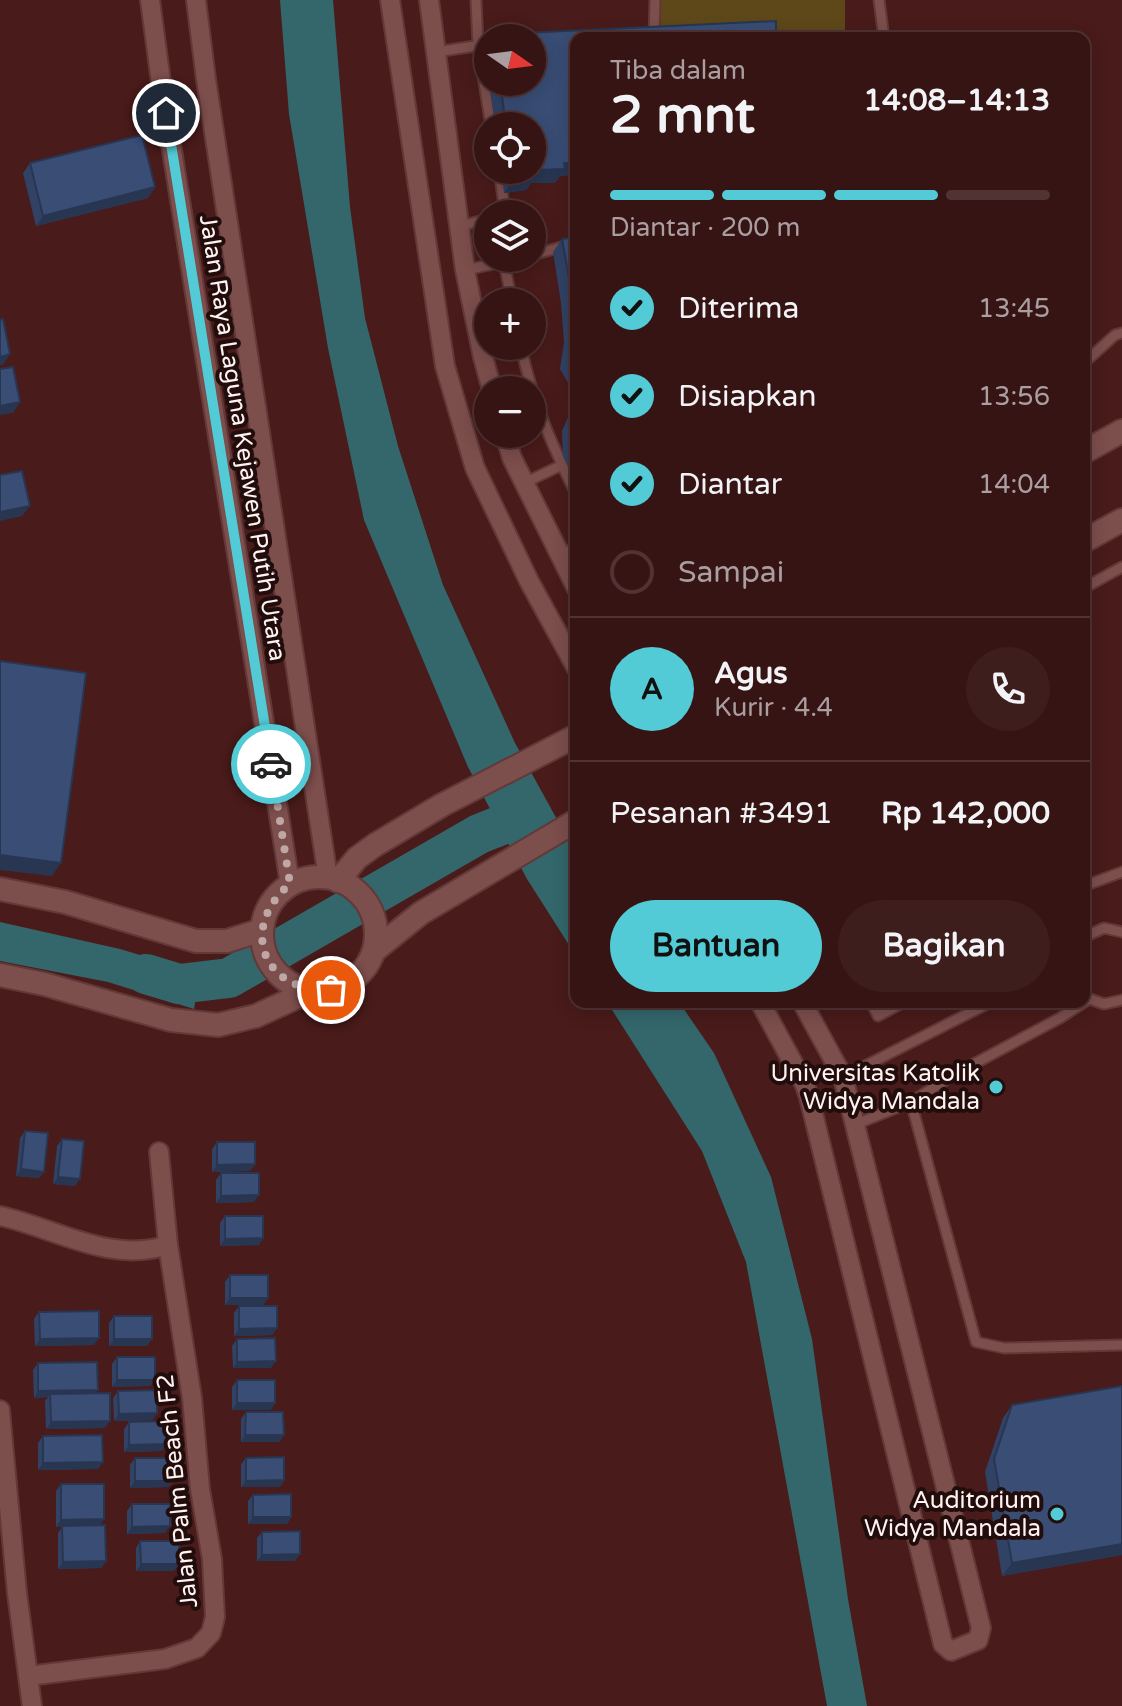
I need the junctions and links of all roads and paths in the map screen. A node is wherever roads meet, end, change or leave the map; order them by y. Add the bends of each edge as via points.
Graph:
1 (150, 0) edge
2 (196, 0) edge
3 (390, 0) edge
4 (429, 0) edge
5 (476, 0) edge
6 (655, 0) edge
7 (879, 0) edge
8 (480, 24) edge
9 (656, 32) edge
10 (883, 32) edge
11 (474, 46) edge
12 (435, 52) junction
13 (474, 222) edge
14 (460, 226) junction
15 (570, 245) edge
16 (546, 251) edge
17 (474, 268) edge
18 (465, 270) junction
19 (432, 276) junction
20 (1122, 333) edge
21 (1090, 358) edge
22 (523, 360) edge
23 (488, 376) edge
24 (1122, 431) edge
25 (509, 448) edge
26 (1090, 449) edge
27 (562, 465) junction
28 (570, 482) edge
29 (524, 483) junction
30 (1122, 520) edge
31 (1090, 538) edge
32 (570, 550) edge
33 (559, 556) junction
34 (1122, 567) edge
35 (570, 576) edge
36 (1090, 585) edge
37 (570, 656) edge
38 (570, 739) edge
39 (570, 825) edge
40 (1122, 872) edge
41 (333, 880) junction
42 (290, 884) junction
43 (1090, 884) edge
44 (0, 889) edge
45 (262, 930) junction
46 (1122, 932) edge
47 (1090, 934) edge
48 (375, 950) junction
49 (0, 975) edge
50 (310, 991) junction
51 (1090, 999) edge
52 (1122, 1003) edge
53 (763, 1008) edge
54 (805, 1008) edge
55 (874, 1008) edge
56 (893, 1008) edge
57 (979, 1008) edge
58 (1072, 1008) edge
59 (843, 1077) junction
60 (911, 1102) junction
61 (854, 1125) junction
62 (159, 1152) dead end
63 (0, 1216) edge
64 (864, 1241) junction
65 (168, 1245) junction
66 (1122, 1345) edge
67 (0, 1410) edge
68 (28, 1676) junction
69 (32, 1706) edge

1 - 42 street, Jalan Raya Laguna Kejawen Putih Utara
2 - 41 street, Jalan Raya Laguna Kejawen Putih Utara
3 - 19 street
4 - 12 street
5 - 8 lane
6 - 9 lane
7 - 10 lane
11 - 12 lane
12 - 14 street
13 - 14 lane
14 - 18 street
15 - 16 lane
17 - 18 lane
18 - 19 street
18 - 23 street
19 - 37 street via 445,366 475,468
20 - 21 lane
22 - 27 lane
24 - 26 street
25 - 29 street
27 - 28 lane
27 - 29 lane
29 - 33 street
30 - 31 street
32 - 33 lane
33 - 35 street
34 - 36 lane
38 - 41 street via 442,805 357,858
39 - 48 street via 421,913
40 - 43 lane
41 - 42 street
41 - 48 street via 349,884 373,912
42 - 45 street via 266,912
44 - 45 street via 65,902 196,941 227,941
45 - 50 street via 264,951 274,970 290,984
46 - 47 lane via 1104,928
48 - 50 street via 350,983
49 - 50 street via 171,1020 218,1025 256,1016
51 - 52 lane
53 - 64 street via 805,1085
54 - 59 street
55 - 56 lane via 878,1016
57 - 59 lane
58 - 60 lane
59 - 61 street
60 - 61 lane
60 - 66 lane via 976,1342 1004,1348
61 - 64 street
62 - 65 street, Jalan Palm Beach F2
63 - 65 street via 105,1249 150,1251
64 - 64 street via 981,1628 978,1640 951,1651 943,1644
65 - 68 street, Jalan Palm Beach F2 via 212,1559 211,1633 197,1648 165,1659
67 - 68 street
68 - 69 street

